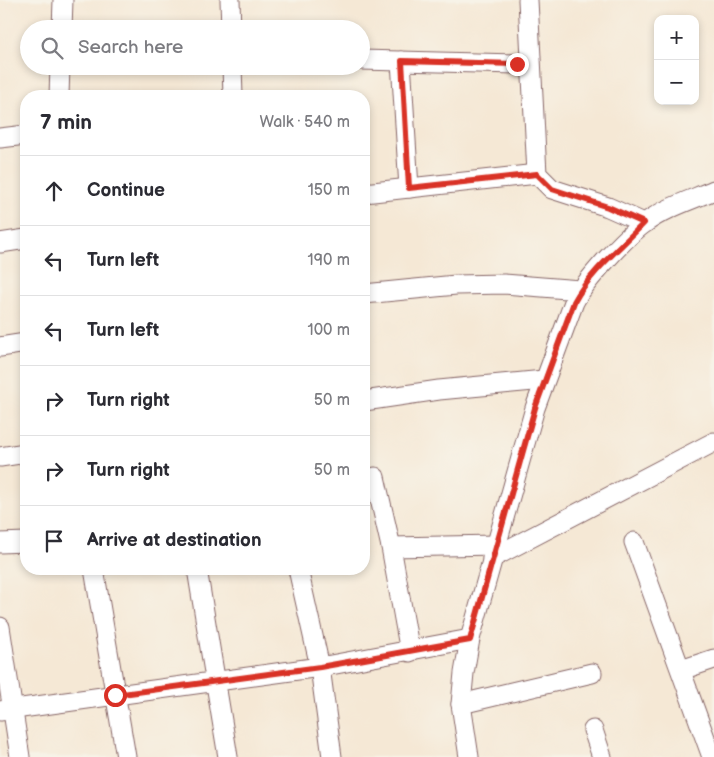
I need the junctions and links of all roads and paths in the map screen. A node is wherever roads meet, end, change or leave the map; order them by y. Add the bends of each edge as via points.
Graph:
1 (63, 0) edge
2 (230, 0) edge
3 (528, 0) edge
4 (62, 20) edge
5 (231, 20) edge
6 (370, 60) edge
7 (402, 61) junction
8 (517, 64) dead end
9 (60, 75) edge
10 (232, 75) edge
11 (59, 90) edge
12 (233, 90) edge
13 (20, 136) edge
14 (0, 138) edge
15 (537, 174) junction
16 (409, 188) junction
17 (714, 190) edge
18 (370, 192) edge
19 (644, 223) junction
20 (20, 240) edge
21 (0, 243) edge
22 (580, 290) junction
23 (370, 293) edge
24 (20, 344) edge
25 (0, 347) edge
26 (544, 380) junction
27 (370, 400) edge
28 (714, 442) edge
29 (20, 454) edge
30 (0, 457) edge
31 (375, 478) dead end
32 (20, 542) edge
33 (634, 542) dead end
34 (0, 543) edge
35 (391, 547) junction
36 (495, 552) junction
37 (95, 575) edge
38 (198, 575) edge
39 (299, 575) edge
40 (0, 627) edge
41 (470, 640) junction
42 (410, 652) junction
43 (714, 659) edge
44 (320, 667) junction
45 (681, 670) junction
46 (592, 673) dead end
47 (215, 682) junction
48 (115, 695) junction
49 (461, 704) junction
50 (6, 710) edge
51 (593, 730) dead end
52 (464, 755) edge
53 (222, 756) edge
54 (20, 757) edge
55 (126, 757) edge
56 (332, 757) edge
57 (602, 757) edge
58 (712, 757) edge

1 - 4 street
2 - 5 street
3 - 15 street
6 - 7 street
7 - 8 street
7 - 16 street
9 - 11 street
10 - 12 street
13 - 14 street
15 - 16 street
15 - 19 street via 552,189 608,207
16 - 18 street
17 - 19 street
19 - 22 street
20 - 21 street
22 - 23 street via 504,284
22 - 26 street
24 - 25 street
26 - 27 street
26 - 36 street
28 - 36 street
29 - 30 street
31 - 35 street
32 - 34 street
33 - 45 street
35 - 36 street
35 - 42 street
36 - 41 street
37 - 48 street
38 - 47 street
39 - 44 street
40 - 50 street
41 - 42 street
41 - 49 street
42 - 44 street
43 - 45 street
44 - 47 street
44 - 56 street
45 - 58 street
46 - 49 street
47 - 48 street
47 - 53 street
48 - 50 street
48 - 55 street
49 - 52 street
50 - 54 street
51 - 57 street

